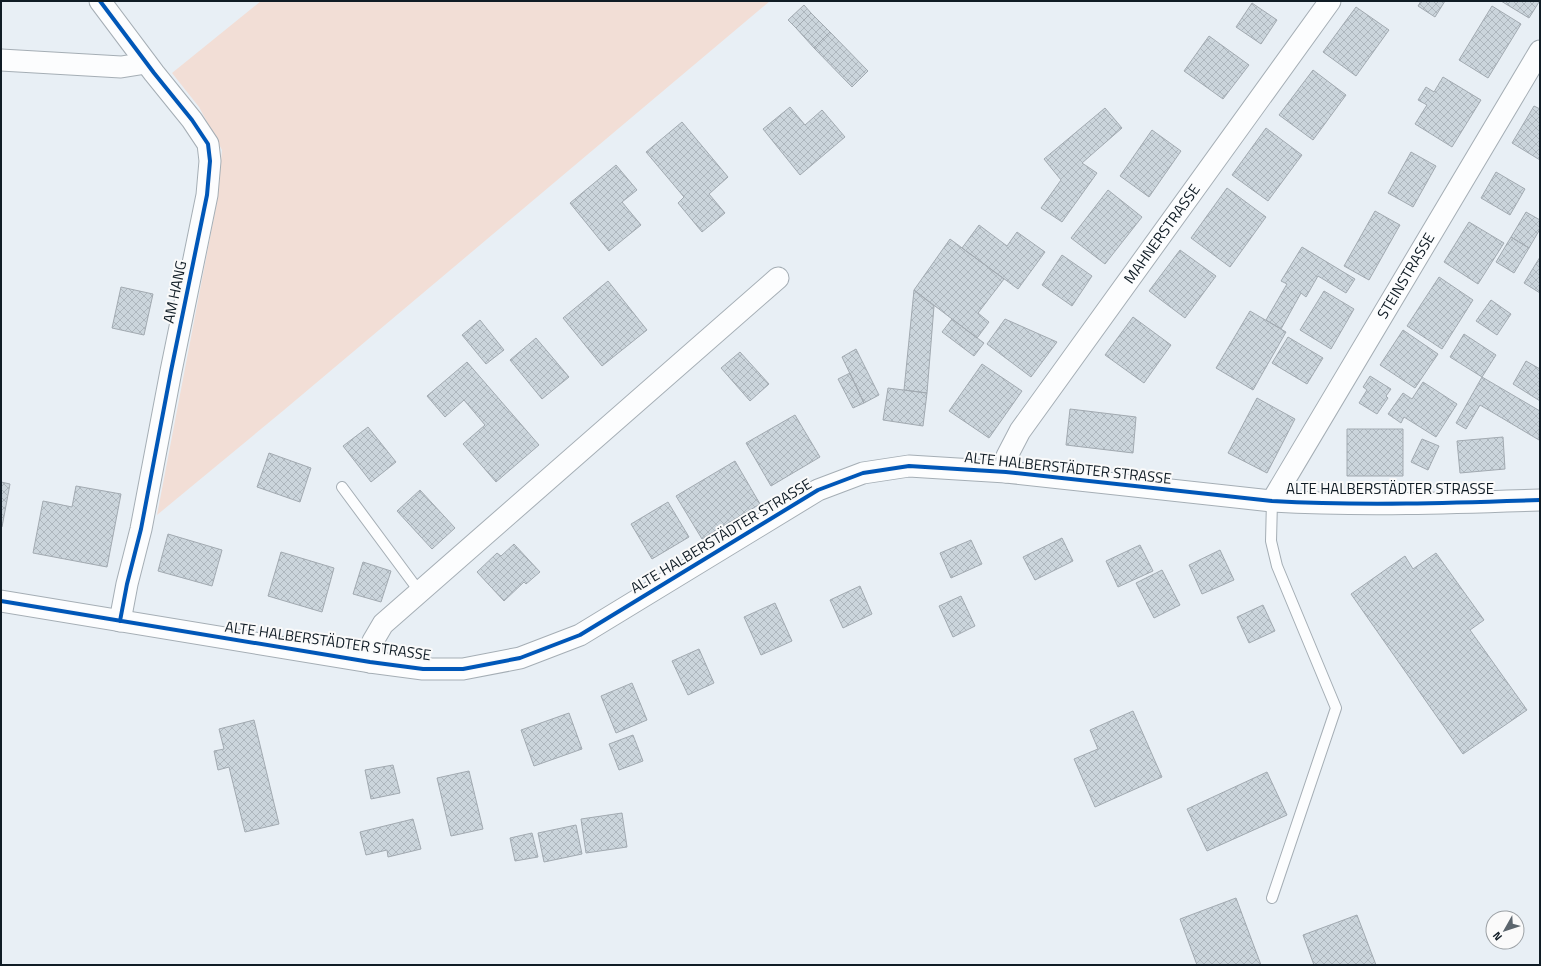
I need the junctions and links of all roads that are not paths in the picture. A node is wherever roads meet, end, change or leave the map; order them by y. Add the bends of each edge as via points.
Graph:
1 (100, 1) edge
2 (1330, 1) edge
3 (1540, 51) edge
4 (1, 60) edge
5 (146, 63) junction
6 (778, 278) dead end
7 (1006, 472) junction
8 (342, 488) dead end
9 (1540, 500) edge
10 (1272, 501) junction
11 (419, 591) junction
12 (1, 600) edge
13 (120, 621) junction
14 (370, 662) junction
15 (1272, 898) dead end

1 - 5 street, AM HANG
2 - 7 street, MAHNERSTRASSE via 1020,431 1007,456
3 - 10 street, STEINSTRASSE
4 - 5 street via 121,67
5 - 13 street, AM HANG via 208,144 210,161 207,195 141,529
6 - 11 street, ALTE HALBERSTÄDTER STRASSE
7 - 10 street, ALTE HALBERSTÄDTER STRASSE
7 - 14 street, ALTE HALBERSTÄDTER STRASSE via 909,466 863,474 818,490 580,635 520,658 462,669 423,669
8 - 11 lane
9 - 10 street, ALTE HALBERSTÄDTER STRASSE via 1396,505
10 - 15 lane via 1271,541 1277,566 1336,708
11 - 14 street, ALTE HALBERSTÄDTER STRASSE via 383,624 373,640
12 - 13 street, ALTE HALBERSTÄDTER STRASSE
13 - 14 street, ALTE HALBERSTÄDTER STRASSE

